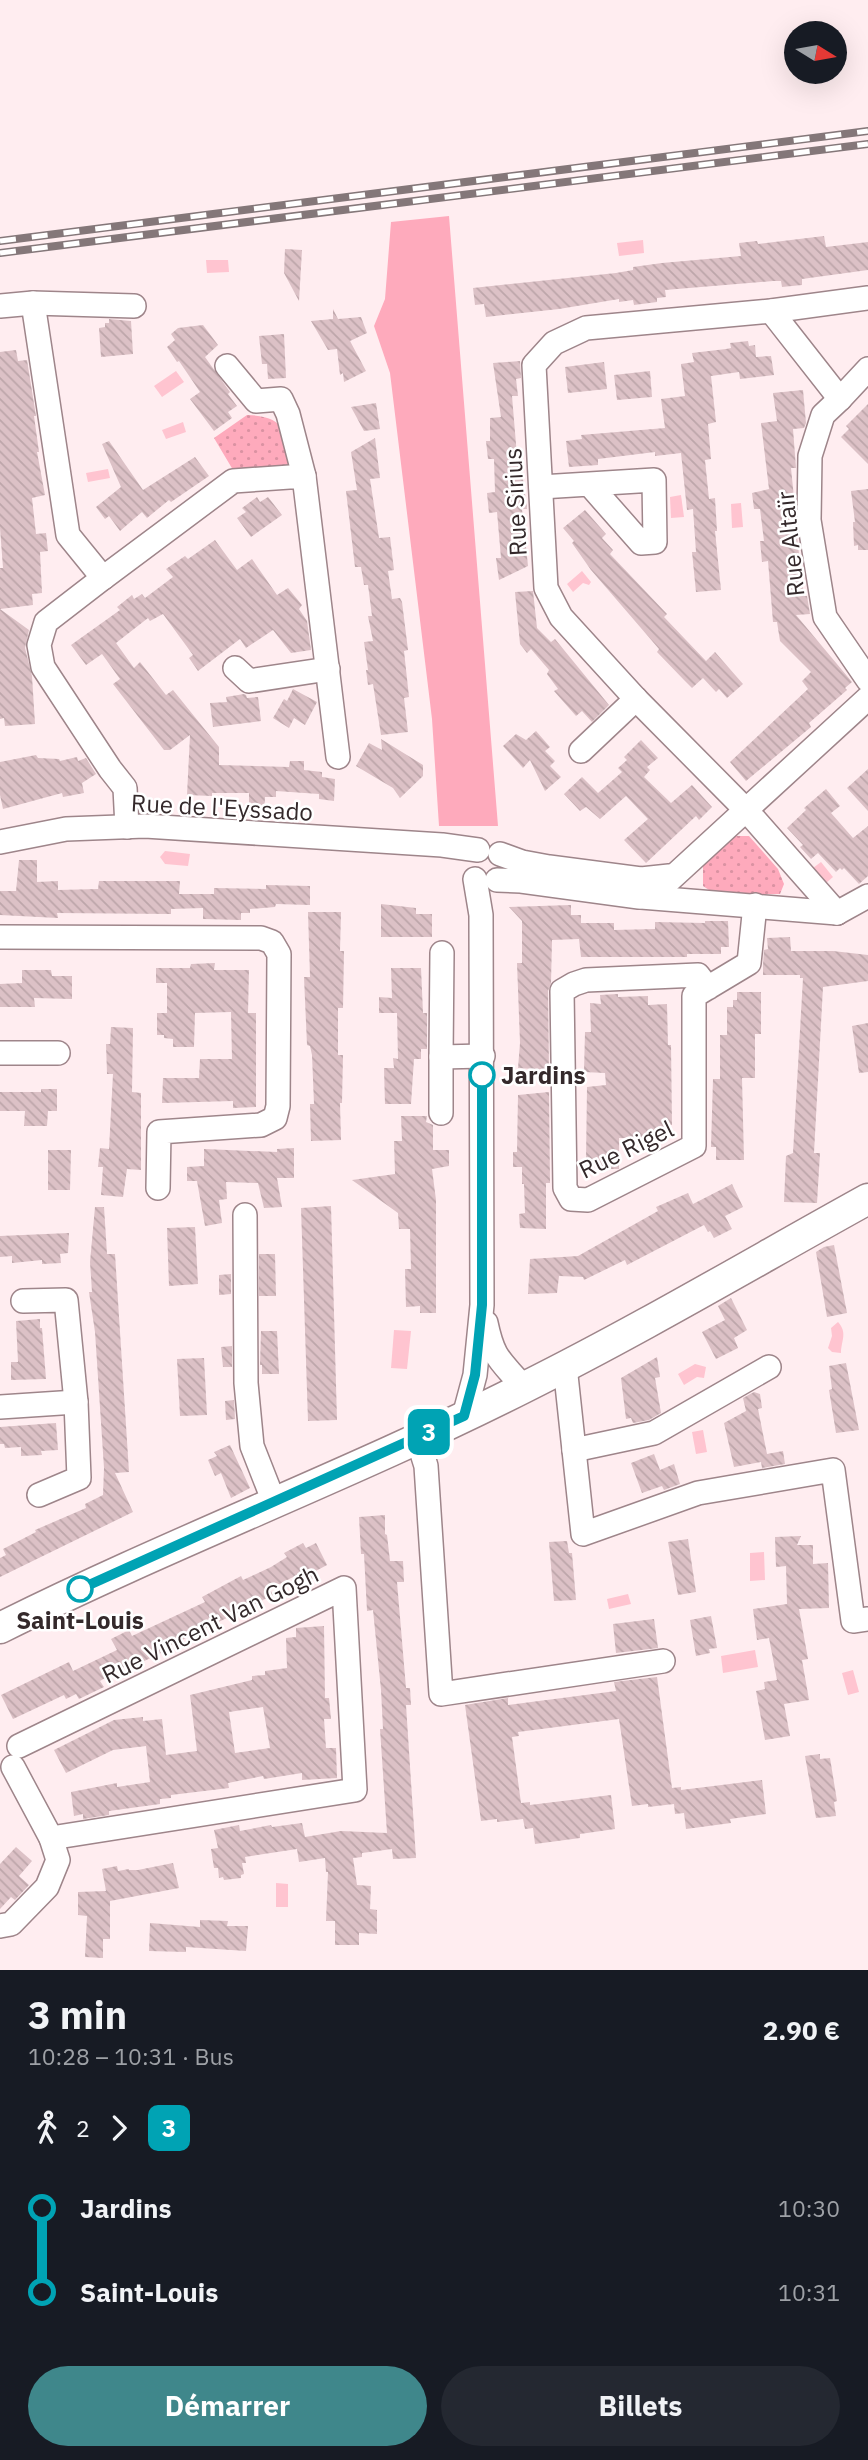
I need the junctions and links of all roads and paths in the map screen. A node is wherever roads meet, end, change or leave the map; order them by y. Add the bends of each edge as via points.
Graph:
1 (868, 298) edge
2 (33, 303) junction
3 (0, 306) edge
4 (134, 306) dead end
5 (771, 311) junction
6 (228, 366) dead end
7 (868, 369) edge
8 (840, 399) junction
9 (304, 476) junction
10 (589, 484) dead end
11 (541, 487) junction
12 (103, 578) junction
13 (235, 668) dead end
14 (328, 669) junction
15 (868, 680) edge
16 (868, 698) edge
17 (636, 699) junction
18 (581, 751) dead end
19 (338, 757) dead end
20 (747, 811) junction
21 (127, 827) junction
22 (0, 842) edge
23 (697, 856) junction
24 (485, 868) junction
25 (675, 875) junction
26 (868, 896) edge
27 (639, 897) junction
28 (709, 902) junction
29 (755, 905) junction
30 (837, 913) junction
31 (0, 937) edge
32 (442, 953) dead end
33 (708, 988) junction
34 (0, 1054) edge
35 (58, 1054) dead end
36 (483, 1056) junction
37 (441, 1057) junction
38 (441, 1113) dead end
39 (158, 1188) dead end
40 (868, 1199) edge
41 (245, 1215) dead end
42 (23, 1301) dead end
43 (482, 1305) junction
44 (565, 1366) junction
45 (769, 1367) dead end
46 (524, 1388) junction
47 (76, 1402) junction
48 (0, 1407) edge
49 (464, 1416) junction
50 (418, 1437) junction
51 (574, 1450) junction
52 (39, 1495) dead end
53 (274, 1502) junction
54 (868, 1619) edge
55 (0, 1628) edge
56 (663, 1661) dead end
57 (5, 1750) edge
58 (51, 1838) junction
59 (0, 1926) edge

1 - 5 street, Rue Sirius
2 - 3 street
2 - 4 street
2 - 12 street via 68,535
5 - 8 street
5 - 11 street, Rue Sirius via 586,328 554,343 534,365
6 - 9 street via 256,401 281,399
7 - 8 street, Rue Altaïr
8 - 15 street, Rue Altaïr via 823,415 810,456 809,520 825,617
9 - 12 street via 233,481
9 - 14 street
10 - 11 street
11 - 17 street, Rue Sirius via 546,588 561,617
12 - 21 street via 46,622 40,645 43,667 125,788
13 - 14 street via 249,681
14 - 19 street
16 - 20 street
17 - 18 street
17 - 20 street, Rue Sirius
20 - 23 street
20 - 30 street, Rue Sirius
21 - 22 street, Rue de l'Eyssado via 66,829
21 - 24 street, Rue de l'Eyssado via 442,845
23 - 25 street
23 - 28 street via 698,884
24 - 25 street via 522,862 641,880
24 - 27 street via 521,881
24 - 36 street
25 - 27 street
26 - 30 street
27 - 28 street
28 - 29 street
29 - 30 street
29 - 33 street via 749,963
31 - 39 street via 261,938 272,942 279,954 275,1118 261,1125 159,1132
32 - 37 street
33 - 33 street, Rue Rigel via 694,996 694,1146 588,1200 571,1199 565,1188 562,991 586,980 698,975
34 - 35 street
36 - 37 street
36 - 43 street
37 - 38 street
40 - 44 main road
41 - 53 street via 246,1383 252,1446
42 - 47 street via 66,1300
43 - 46 street via 491,1347
43 - 49 street via 475,1375
44 - 46 main road
44 - 51 street
45 - 51 street via 654,1433
46 - 49 main road
47 - 48 street
47 - 52 street via 79,1478
49 - 50 main road
50 - 53 main road
50 - 56 street via 426,1466 441,1694
51 - 54 street via 583,1534 698,1493 833,1470 853,1621
53 - 55 main road
57 - 58 street
57 - 58 street, Rue Vincent Van Gogh via 344,1588 355,1790
58 - 59 street via 58,1860 47,1887 11,1924

